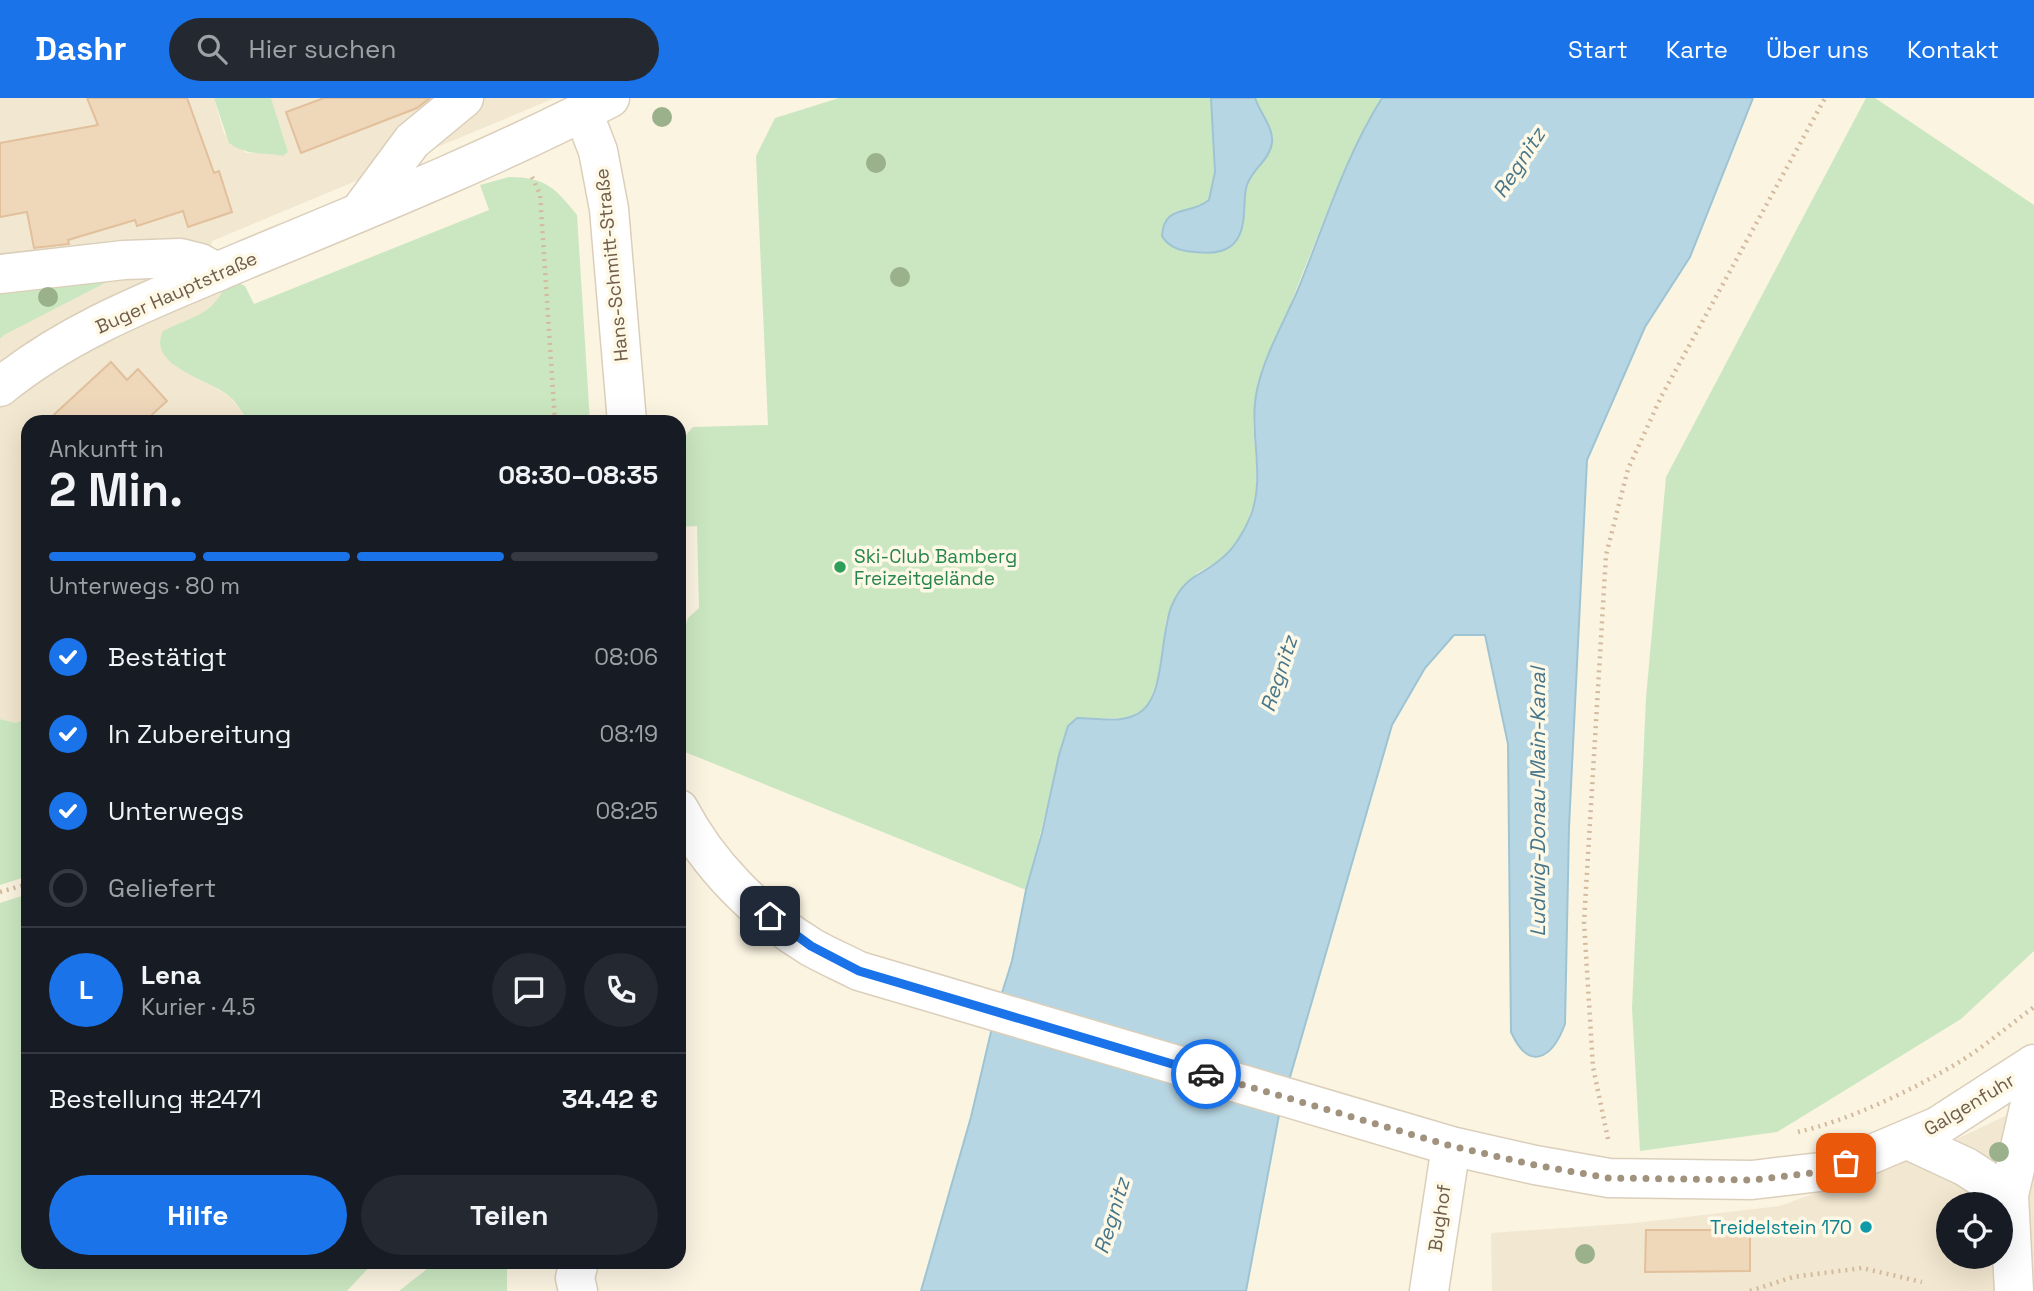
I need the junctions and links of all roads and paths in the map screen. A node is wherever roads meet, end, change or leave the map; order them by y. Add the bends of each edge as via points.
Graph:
1 (464, 98) edge
2 (1825, 98) edge
3 (597, 105) edge
4 (517, 144) junction
5 (360, 212) junction
6 (217, 272) junction
7 (0, 274) edge
8 (0, 387) edge
9 (555, 415) edge
10 (626, 415) edge
11 (686, 821) edge
12 (21, 886) edge
13 (0, 892) edge
14 (2034, 1007) edge
15 (2034, 1064) edge
16 (2034, 1086) edge
17 (1790, 1135) dead end
18 (1908, 1140) junction
19 (1451, 1146) junction
20 (1608, 1178) junction
21 (2004, 1192) edge
22 (2010, 1192) edge
23 (577, 1269) edge
24 (2013, 1269) edge
25 (1922, 1282) dead end
26 (578, 1291) edge
27 (1429, 1291) edge
28 (1750, 1291) edge
29 (2014, 1291) edge

1 - 5 street via 412,141
2 - 20 path via 1661,397 1628,469 1606,555 1584,922 1593,1067 1611,1155
3 - 4 street, Buger Hauptstraße
3 - 10 street, Hans-Schmitt-Straße
4 - 5 street, Buger Hauptstraße
4 - 9 path via 540,194
5 - 6 street, Buger Hauptstraße
6 - 7 street via 180,258
6 - 8 street, Buger Hauptstraße via 61,344
11 - 19 street via 736,887 811,946 859,971
12 - 13 path
14 - 17 path via 1957,1063 1881,1102
15 - 18 street, Galgenfuhr via 1938,1126
16 - 22 street
18 - 20 street, Galgenfuhr via 1820,1172 1752,1180
18 - 21 street via 1966,1167
19 - 20 street, Galgenfuhr
19 - 27 street, Bughof
23 - 26 street
24 - 29 street
25 - 28 path via 1862,1268 1793,1277

